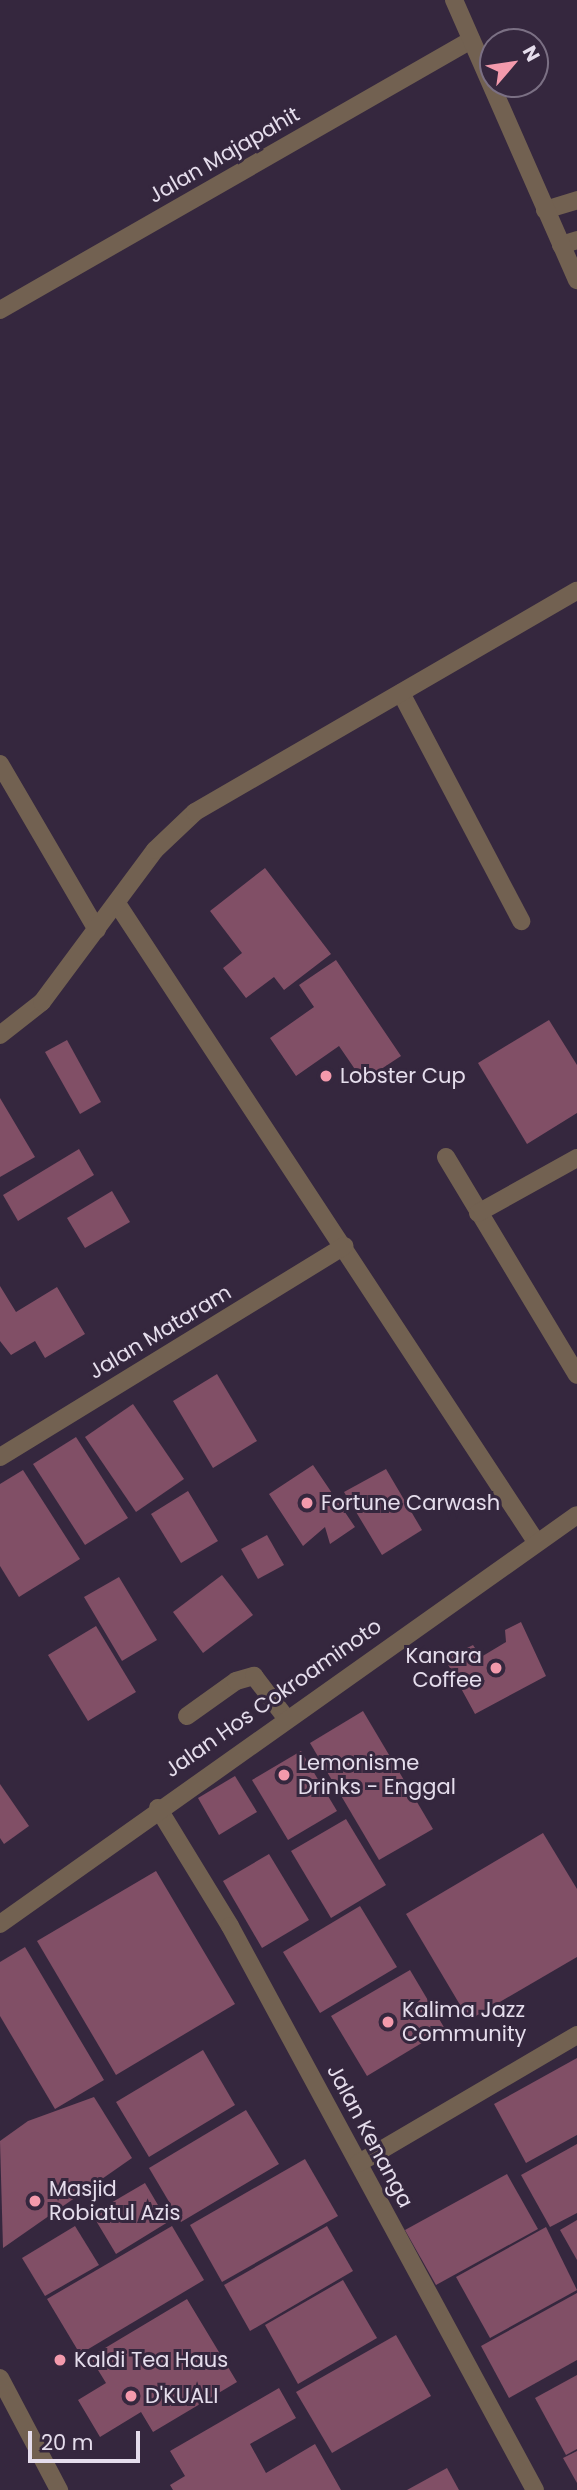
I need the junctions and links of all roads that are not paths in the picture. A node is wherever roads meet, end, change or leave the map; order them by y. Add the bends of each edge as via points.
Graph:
1 (454, 0) edge
2 (471, 40) junction
3 (577, 200) edge
4 (545, 210) junction
5 (569, 243) edge
6 (577, 279) edge
7 (0, 310) edge
8 (577, 590) edge
9 (401, 692) junction
10 (0, 764) edge
11 (118, 905) junction
12 (521, 921) dead end
13 (97, 930) junction
14 (0, 1035) edge
15 (446, 1157) dead end
16 (577, 1158) edge
17 (478, 1213) junction
18 (344, 1246) junction
19 (577, 1375) edge
20 (0, 1457) edge
21 (577, 1515) edge
22 (537, 1543) junction
23 (187, 1716) dead end
24 (286, 1718) junction
25 (158, 1808) junction
26 (0, 1924) edge
27 (577, 2035) edge
28 (359, 2163) junction
29 (0, 2378) edge
30 (59, 2490) edge
31 (535, 2490) edge

1 - 2 street
2 - 4 street
2 - 7 street, Jalan Majapahit
3 - 4 street
4 - 5 street
5 - 6 street
8 - 9 street
9 - 11 street via 195,812 155,850
9 - 12 street
10 - 13 street
11 - 13 street
11 - 18 street
13 - 14 street via 42,1002
15 - 17 street
16 - 17 street
17 - 19 street
18 - 20 street, Jalan Mataram
18 - 22 street
21 - 22 street, Jalan Hos Cokroaminoto
22 - 24 street, Jalan Hos Cokroaminoto
23 - 24 street via 236,1681 254,1676
24 - 25 street, Jalan Hos Cokroaminoto
25 - 26 street, Jalan Hos Cokroaminoto
25 - 28 street, Jalan Kenanga via 230,1926
27 - 28 street
28 - 31 street, Jalan Kenanga
29 - 30 street

